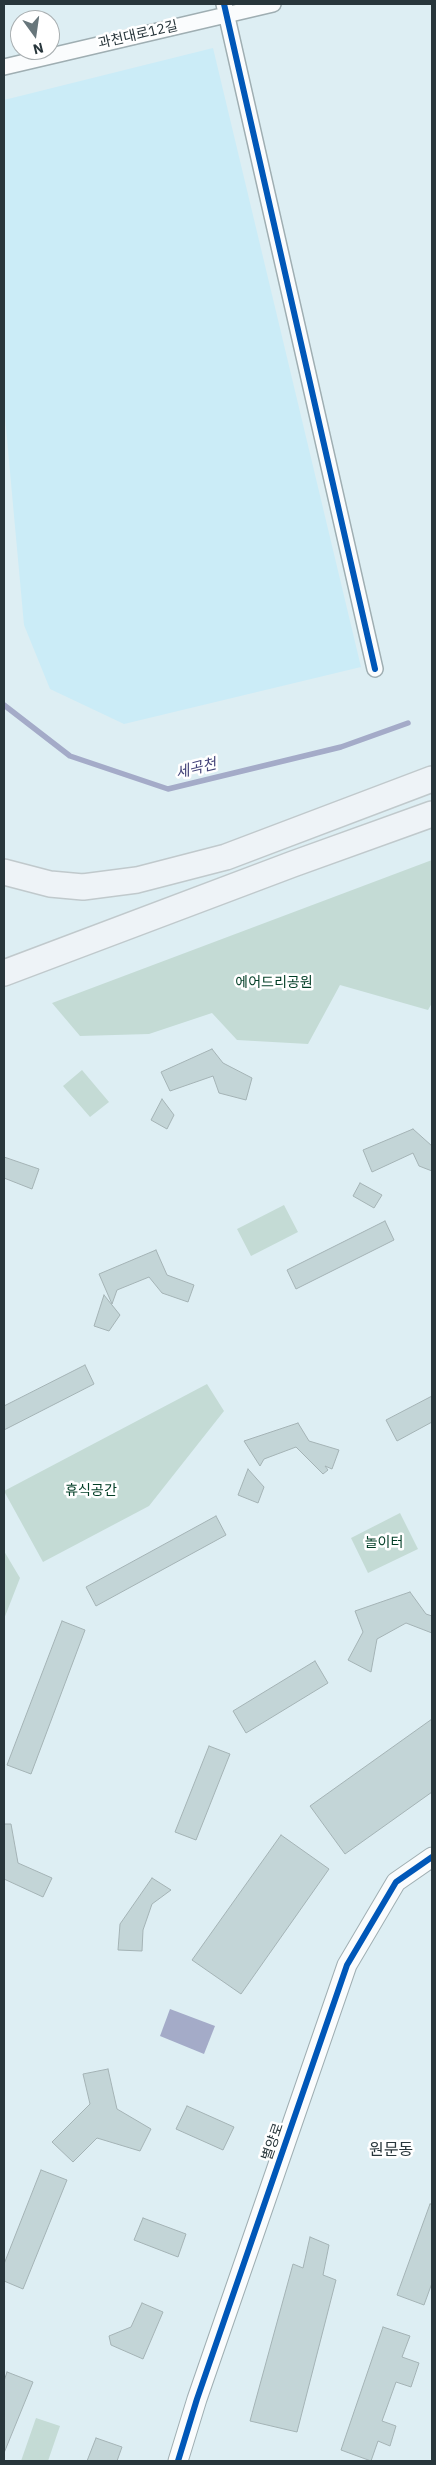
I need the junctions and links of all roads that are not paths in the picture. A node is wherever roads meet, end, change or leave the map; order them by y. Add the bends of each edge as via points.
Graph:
1 (273, 4) edge
2 (225, 9) edge
3 (4, 67) edge
4 (375, 669) dead end
5 (432, 779) edge
6 (432, 814) edge
7 (4, 872) edge
8 (4, 973) edge
9 (432, 1856) edge
10 (178, 2461) edge

1 - 2 street, 과천대로12길
2 - 3 street, 과천대로12길
2 - 4 street
5 - 7 highway via 226,857 138,880 83,887 50,884
6 - 8 highway
9 - 10 street, 별양로 via 396,1882 347,1965

